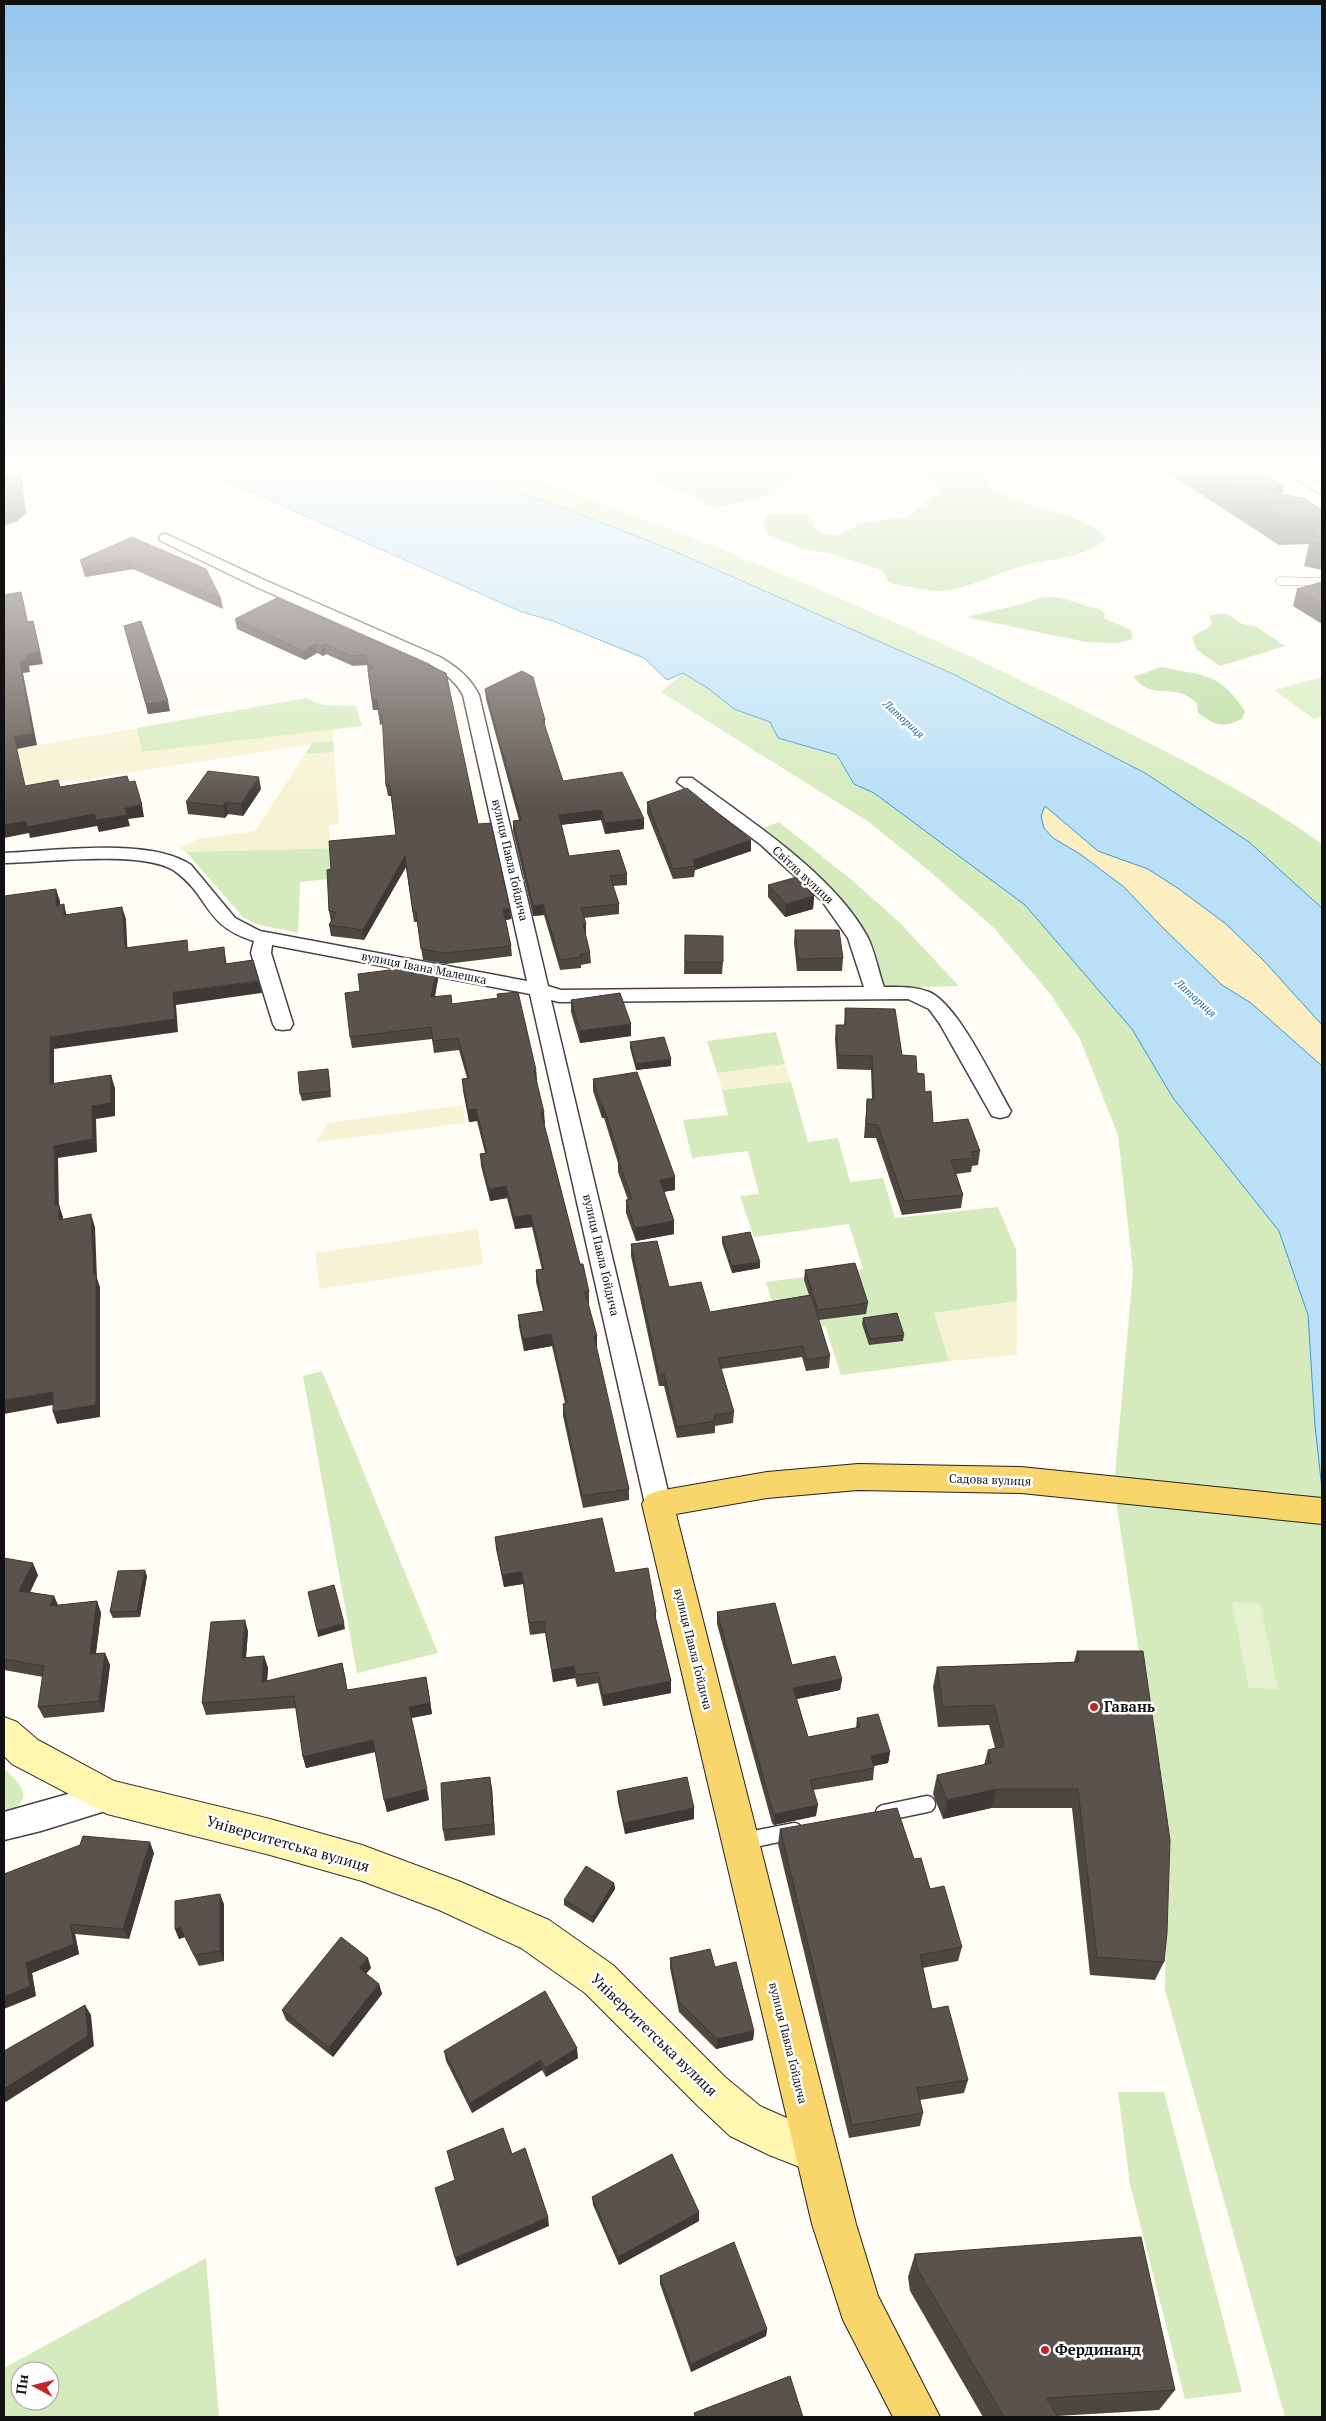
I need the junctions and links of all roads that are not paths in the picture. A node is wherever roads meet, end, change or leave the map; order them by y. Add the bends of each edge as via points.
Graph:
1 (253, 580) edge
2 (1280, 581) dead end
3 (1322, 582) edge
4 (686, 782) dead end
5 (4, 858) edge
6 (264, 938) junction
7 (541, 990) junction
8 (876, 994) junction
9 (284, 1024) dead end
10 (1000, 1111) dead end
11 (658, 1504) junction
12 (1322, 1511) edge
13 (4, 1733) edge
14 (106, 1797) junction
15 (927, 1804) dead end
16 (870, 1816) edge
17 (4, 1826) edge
18 (812, 1827) edge
19 (740, 1842) junction
20 (815, 2152) junction
21 (917, 2417) edge

1 - 7 street, вулиця Павла Ґойдича via 434,660 466,683 472,695
2 - 3 lane
4 - 8 street, Світла вулиця via 766,840 829,897 858,938
5 - 6 street, вулиця Івана Малешка via 134,855 167,858 191,875 225,920 245,932
6 - 7 street, вулиця Івана Малешка
6 - 9 street via 261,953
7 - 8 street, вулиця Івана Малешка via 559,996
7 - 11 street, вулиця Павла Ґойдича
8 - 10 street via 908,993 923,996 936,1005 949,1021
11 - 12 main road, Садова вулиця via 767,1485 858,1477 1021,1480
11 - 19 main road, вулиця Павла Ґойдича
13 - 14 street, Університетська вулиця via 26,1752
14 - 17 street
14 - 20 street, Університетська вулиця via 362,1863 448,1895 535,1934 599,1979 745,2121
15 - 16 lane
18 - 19 lane
19 - 20 main road, вулиця Павла Ґойдича
20 - 21 main road via 859,2304

